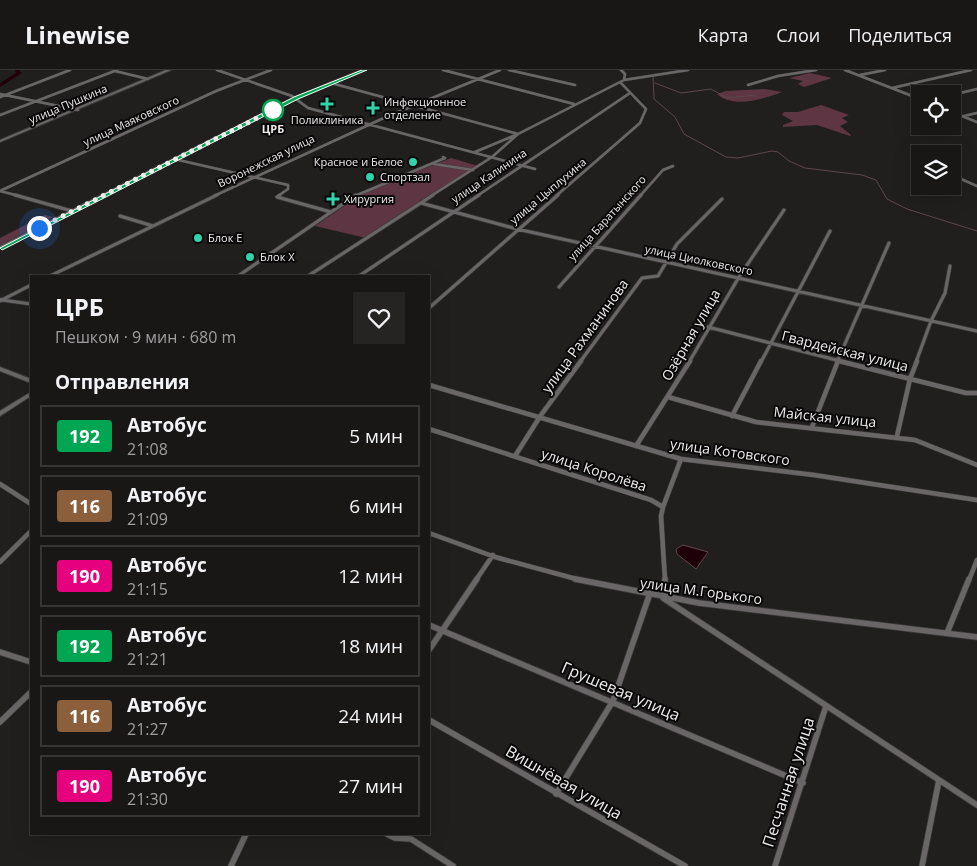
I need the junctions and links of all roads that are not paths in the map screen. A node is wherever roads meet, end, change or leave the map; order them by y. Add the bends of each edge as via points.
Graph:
1 (70, 70) edge
2 (114, 70) edge
3 (169, 70) edge
4 (217, 70) edge
5 (271, 70) edge
6 (364, 70) edge
7 (444, 70) edge
8 (500, 70) edge
9 (509, 70) edge
10 (621, 70) edge
11 (688, 70) edge
12 (816, 70) edge
13 (846, 70) edge
14 (885, 70) edge
15 (972, 70) edge
16 (859, 76) junction
17 (244, 79) junction
18 (478, 79) junction
19 (148, 80) junction
20 (622, 82) junction
21 (331, 83) junction
22 (575, 85) dead end
23 (748, 85) dead end
24 (892, 88) junction
25 (977, 89) edge
26 (630, 92) junction
27 (961, 93) edge
28 (6, 95) junction
29 (911, 95) edge
30 (0, 96) edge
31 (296, 98) junction
32 (37, 101) junction
33 (413, 104) junction
34 (574, 104) junction
35 (78, 110) junction
36 (977, 113) edge
37 (0, 115) edge
38 (963, 116) joint
39 (977, 122) edge
40 (368, 124) junction
41 (518, 134) junction
42 (0, 141) edge
43 (474, 153) junction
44 (443, 157) dead end
45 (492, 157) junction
46 (174, 159) junction
47 (433, 164) junction
48 (520, 165) junction
49 (673, 166) dead end
50 (535, 169) dead end
51 (473, 170) junction
52 (257, 176) junction
53 (961, 179) edge
54 (977, 186) edge
55 (0, 191) edge
56 (722, 199) dead end
57 (421, 203) junction
58 (784, 210) dead end
59 (72, 211) junction
60 (331, 212) junction
61 (452, 212) junction
62 (120, 216) dead end
63 (153, 226) junction
64 (517, 229) junction
65 (830, 231) dead end
66 (889, 243) dead end
67 (594, 246) junction
68 (0, 248) edge
69 (664, 260) junction
70 (950, 266) dead end
71 (52, 275) edge
72 (239, 275) edge
73 (310, 275) edge
74 (360, 275) edge
75 (739, 277) junction
76 (30, 286) edge
77 (559, 287) dead end
78 (798, 291) junction
79 (1, 300) edge
80 (30, 304) edge
81 (862, 306) junction
82 (430, 307) edge
83 (931, 321) junction
84 (708, 327) junction
85 (976, 331) edge
86 (772, 344) junction
87 (838, 360) junction
88 (0, 368) edge
89 (910, 379) junction
90 (30, 382) edge
91 (430, 385) edge
92 (30, 395) edge
93 (977, 395) edge
94 (668, 397) junction
95 (0, 414) edge
96 (732, 416) junction
97 (539, 418) junction
98 (812, 427) junction
99 (430, 428) edge
100 (897, 436) junction
101 (636, 446) junction
102 (515, 456) junction
103 (682, 459) junction
104 (977, 464) edge
105 (0, 485) edge
106 (977, 500) edge
107 (30, 503) edge
108 (663, 507) junction
109 (30, 532) edge
110 (430, 533) edge
111 (493, 555) junction
112 (977, 560) edge
113 (0, 562) edge
114 (649, 596) junction
115 (663, 598) junction
116 (430, 625) edge
117 (443, 631) junction
118 (947, 633) junction
119 (977, 637) edge
120 (430, 649) edge
121 (0, 652) edge
122 (30, 662) edge
123 (30, 693) edge
124 (613, 701) junction
125 (826, 706) junction
126 (430, 721) edge
127 (0, 722) edge
128 (939, 780) junction
129 (803, 783) junction
130 (556, 794) junction
131 (977, 805) edge
132 (246, 835) edge
133 (389, 835) edge
134 (231, 866) edge
135 (453, 866) edge
136 (686, 866) edge
137 (775, 866) edge
138 (922, 866) edge

1 - 28 street
2 - 19 street
2 - 32 street
3 - 19 street, улица Пушкина
4 - 17 street
5 - 17 street, улица Маяковского
6 - 21 street
7 - 18 street
8 - 18 street, Воронежская улица
9 - 22 street
10 - 20 street via 625,74
11 - 20 street
12 - 23 street
13 - 16 street
14 - 16 street
15 - 24 street
16 - 24 street
17 - 31 street
17 - 55 street, улица Маяковского
18 - 33 street, Воронежская улица
18 - 34 street
19 - 35 street, улица Пушкина
20 - 26 street, улица Цыплухина
20 - 34 street
21 - 31 street
21 - 33 street
24 - 29 street
25 - 27 street
26 - 48 street, улица Калинина
26 - 64 street, улица Цыплухина via 646,108 640,123
28 - 30 street
28 - 32 street
31 - 40 street via 308,108
31 - 46 street
32 - 35 street
32 - 37 street
33 - 40 street, Воронежская улица
33 - 41 street
34 - 41 street
35 - 42 street, улица Пушкина
36 - 38 street
38 - 39 street
40 - 43 street
40 - 52 street, Воронежская улица
41 - 43 street
41 - 45 street
43 - 45 street
44 - 47 street
45 - 48 street
45 - 51 street
46 - 52 street
46 - 59 street
47 - 51 street
47 - 60 street via 368,189
48 - 50 street
48 - 61 street, улица Калинина
49 - 67 street, улица Баратынского via 663,170
51 - 57 street
52 - 60 street via 288,185 288,189 277,197
52 - 63 street, Воронежская улица
53 - 54 street
55 - 59 street
56 - 69 street, улица Рахманинова
57 - 61 street, улица Циолковского
57 - 73 street
58 - 75 street, Озёрная улица
59 - 68 street
60 - 72 street
61 - 64 street, улица Циолковского
61 - 74 street, улица Калинина
62 - 63 street
63 - 71 street, Воронежская улица
64 - 67 street, улица Циолковского
64 - 82 street, улица Цыплухина
65 - 78 street
66 - 81 street
67 - 69 street, улица Циолковского
67 - 77 street, улица Баратынского
69 - 75 street, улица Циолковского
69 - 97 street, улица Рахманинова via 658,276 642,278
70 - 83 street via 945,293
75 - 78 street, улица Циолковского
75 - 84 street, Озёрная улица
76 - 79 street
78 - 81 street, улица Циолковского
78 - 86 street
79 - 80 street
81 - 83 street, улица Циолковского
81 - 87 street
83 - 85 street, улица Циолковского
83 - 89 street
84 - 86 street, Гвардейская улица
84 - 94 street, Озёрная улица
86 - 87 street, Гвардейская улица
86 - 96 street
87 - 89 street, Гвардейская улица
87 - 98 street
88 - 90 street
89 - 93 street, Гвардейская улица
89 - 100 street
91 - 97 street, улица Котовского
92 - 95 street
94 - 96 street, Майская улица
94 - 101 street, Озёрная улица
96 - 98 street, Майская улица via 756,422
97 - 101 street, улица Котовского
97 - 102 street, улица Рахманинова
98 - 100 street, Майская улица
99 - 102 street, улица Королёва
100 - 104 street, Майская улица via 916,440
101 - 103 street, улица Котовского
102 - 108 street, улица Королёва via 651,500
103 - 106 street, улица Котовского via 824,476
103 - 108 street
105 - 107 street
108 - 115 street
109 - 113 street
110 - 111 street, улица М.Горького
111 - 114 street, улица М.Горького via 561,576
111 - 117 street
112 - 118 street
114 - 115 street, улица М.Горького
114 - 124 street
115 - 118 street, улица М.Горького
115 - 125 street
116 - 117 street, Грушевая улица
117 - 120 street
117 - 124 street, Грушевая улица
118 - 119 street, улица М.Горького
121 - 122 street
123 - 127 street
124 - 129 street, Грушевая улица
124 - 130 street
125 - 128 street
125 - 129 street, Песчанная улица
126 - 130 street, Вишнёвая улица
128 - 131 street
128 - 138 street
129 - 137 street, Песчанная улица
130 - 136 street, Вишнёвая улица
132 - 134 street
133 - 135 street via 411,839

